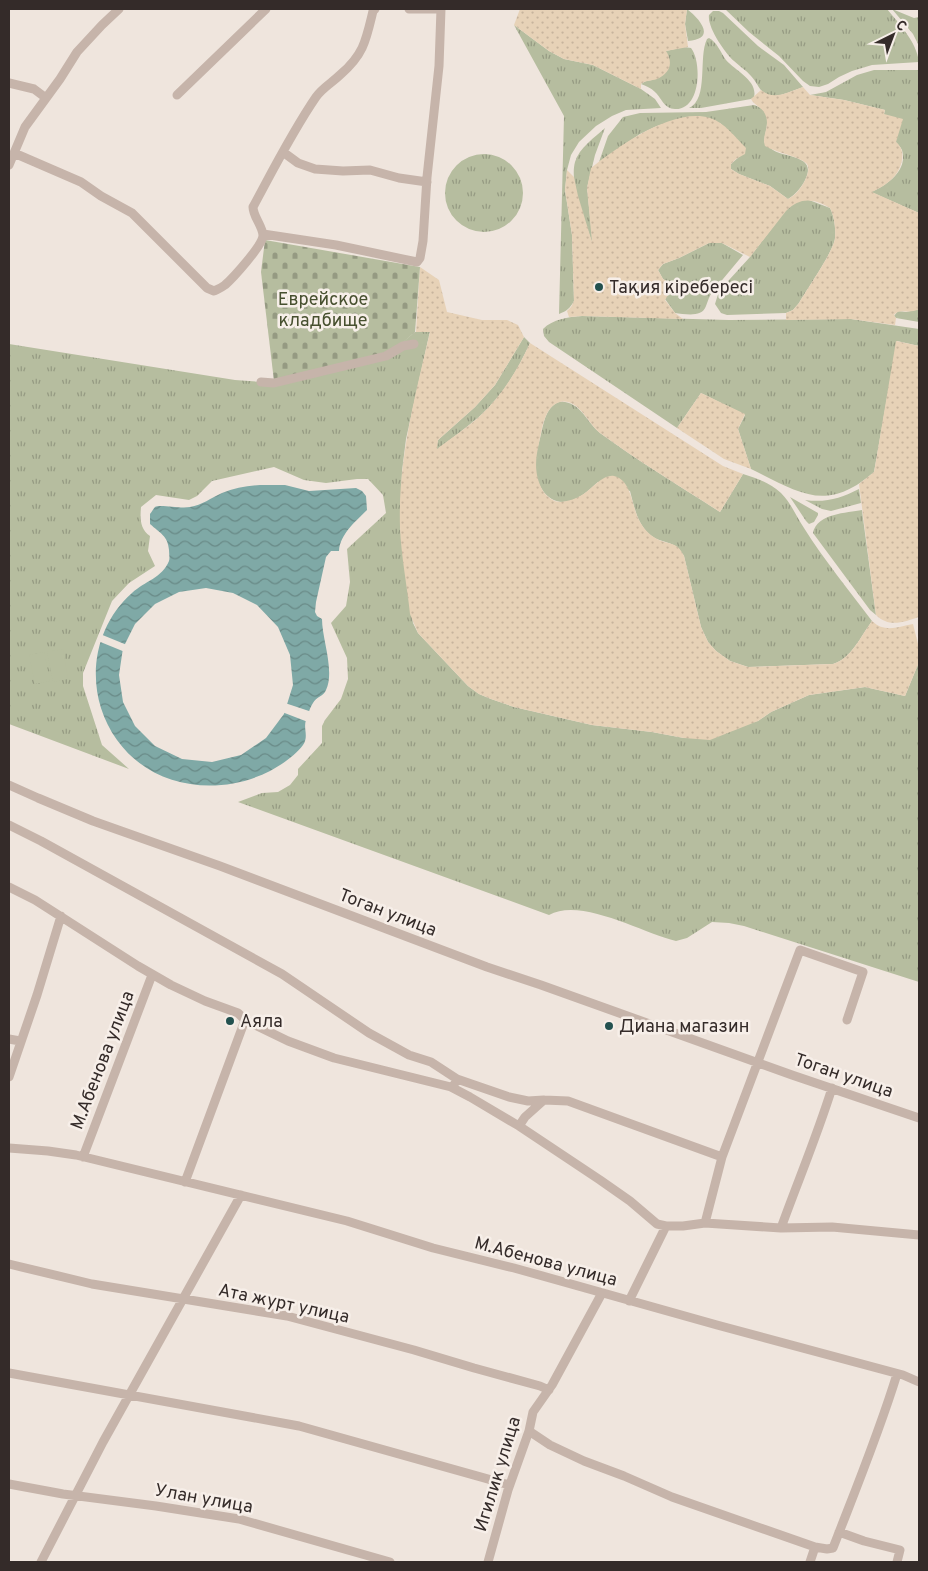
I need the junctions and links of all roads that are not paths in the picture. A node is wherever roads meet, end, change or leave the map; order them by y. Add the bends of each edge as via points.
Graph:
1 (119, 9) edge
2 (266, 9) edge
3 (375, 9) edge
4 (409, 9) edge
5 (441, 9) edge
6 (9, 83) edge
7 (177, 95) dead end
8 (46, 98) junction
9 (282, 152) junction
10 (14, 153) junction
11 (9, 165) edge
12 (426, 182) junction
13 (263, 234) junction
14 (414, 344) dead end
15 (261, 382) dead end
16 (9, 784) edge
17 (9, 825) edge
18 (10, 890) edge
19 (61, 916) junction
20 (152, 975) junction
21 (245, 1020) junction
22 (847, 1020) dead end
23 (9, 1039) edge
24 (20, 1041) junction
25 (758, 1062) junction
26 (9, 1076) edge
27 (458, 1080) junction
28 (451, 1087) junction
29 (832, 1088) junction
30 (544, 1100) junction
31 (919, 1118) edge
32 (519, 1126) junction
33 (9, 1148) edge
34 (83, 1157) junction
35 (722, 1157) junction
36 (185, 1182) junction
37 (241, 1195) junction
38 (705, 1223) junction
39 (666, 1226) junction
40 (781, 1228) junction
41 (919, 1235) edge
42 (9, 1264) edge
43 (602, 1293) junction
44 (184, 1299) junction
45 (629, 1301) junction
46 (9, 1373) edge
47 (897, 1374) junction
48 (918, 1379) edge
49 (549, 1390) junction
50 (130, 1394) junction
51 (529, 1431) junction
52 (9, 1484) edge
53 (509, 1485) junction
54 (75, 1495) junction
55 (839, 1532) junction
56 (815, 1546) junction
57 (41, 1562) edge
58 (390, 1562) edge
59 (488, 1562) edge
60 (810, 1562) edge
61 (897, 1562) edge

1 - 8 street via 77,52
2 - 7 street
3 - 9 street via 360,54 317,95
4 - 5 street
5 - 12 street via 439,66
6 - 8 street via 34,89
8 - 10 street via 26,127
9 - 12 street via 315,169 370,170
9 - 13 street via 253,207
10 - 11 street
10 - 13 street via 82,182 132,213 207,288 214,291 232,278 262,242
12 - 13 street via 422,241 417,262
14 - 15 street via 386,356 274,383
16 - 25 street, Тоган улица via 92,821 487,967
17 - 27 street via 282,974 369,1033 431,1062
18 - 19 street, М.Абенова улица
19 - 20 street, М.Абенова улица
19 - 24 street
20 - 21 street, М.Абенова улица via 238,1013
20 - 34 street, М.Абенова улица
21 - 28 street, М.Абенова улица via 334,1058
21 - 36 street
22 - 25 street via 863,972 800,950
23 - 24 street
24 - 26 street
25 - 29 street, Тоган улица
25 - 35 street
27 - 28 street
27 - 30 street via 528,1102
28 - 32 street, М.Абенова улица
29 - 31 street, Тоган улица
29 - 40 street
30 - 32 street via 524,1117
30 - 35 street via 568,1100
32 - 39 street, М.Абенова улица via 630,1201 656,1224
33 - 34 street, М.Абенова улица
34 - 36 street, М.Абенова улица
35 - 38 street
36 - 37 street, М.Абенова улица
37 - 43 street, М.Абенова улица via 347,1221 433,1248
37 - 44 street
38 - 39 street
38 - 40 street
39 - 45 street
40 - 41 street via 832,1227
42 - 44 street, Ата журт улица via 92,1284
43 - 45 street, М.Абенова улица
43 - 49 street, Игилик улица
44 - 49 street, Ата журт улица via 287,1316
44 - 50 street
45 - 47 street, М.Абенова улица
46 - 50 street
47 - 48 street, М.Абенова улица
47 - 55 street
49 - 51 street, Игилик улица via 533,1412
50 - 53 street via 299,1426
50 - 54 street
51 - 53 street, Игилик улица
51 - 56 street via 584,1461 672,1497
52 - 54 street, Улан улица
53 - 59 street, Игилик улица
54 - 57 street
54 - 58 street, Улан улица via 239,1519
55 - 56 street via 832,1548
55 - 61 street via 900,1550
56 - 60 street

